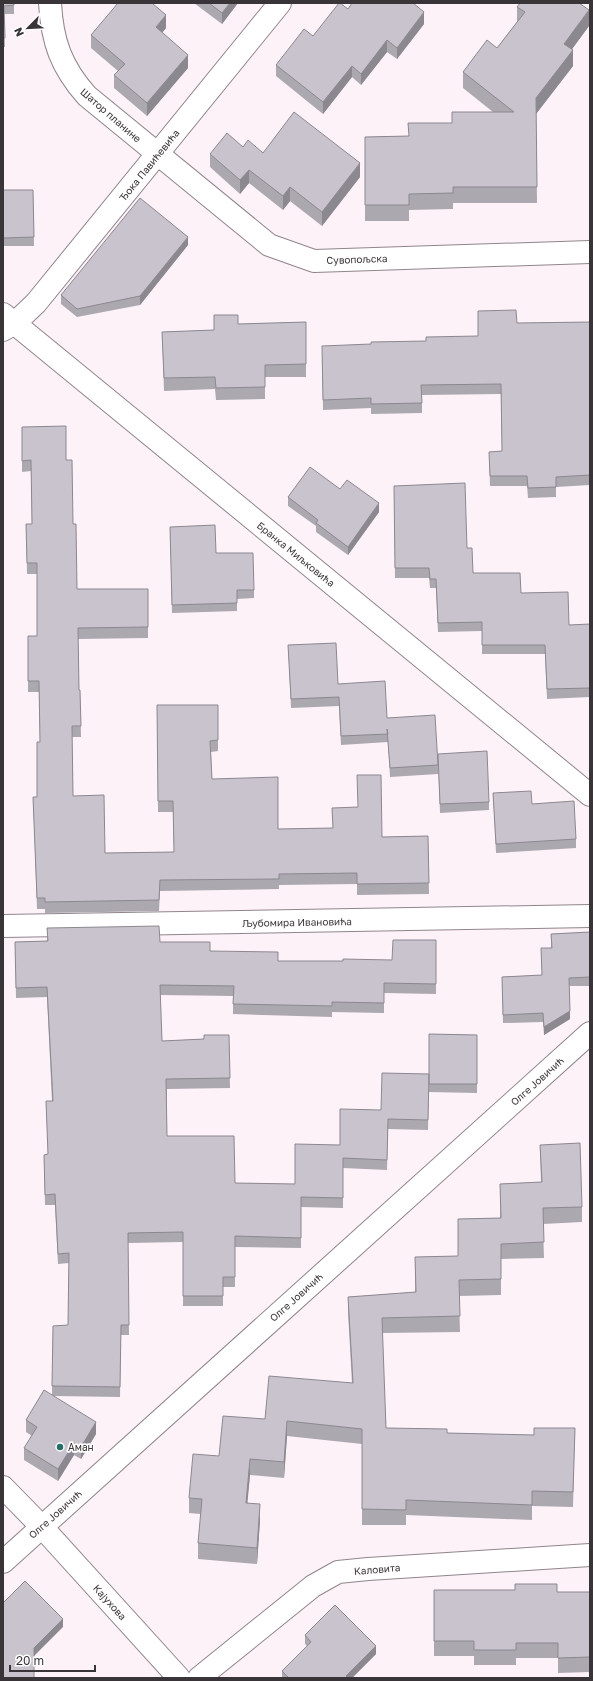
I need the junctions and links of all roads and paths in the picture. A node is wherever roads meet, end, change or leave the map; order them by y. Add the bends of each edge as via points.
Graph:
1 (50, 3) edge
2 (280, 3) edge
3 (158, 154) junction
4 (590, 252) edge
5 (7, 322) edge
6 (590, 795) edge
7 (590, 916) edge
8 (3, 926) edge
9 (590, 1033) edge
10 (3, 1487) edge
11 (41, 1526) junction
12 (590, 1555) edge
13 (3, 1562) edge
14 (179, 1678) edge
15 (199, 1678) edge

1 - 3 street, Шатор планине via 51,27 58,50 75,83 87,96
2 - 3 street, Ђока Павићевића
3 - 4 street, Сувопољска via 269,245 314,261
3 - 5 street, Ђока Павићевића via 36,303
5 - 6 street, Бранка Миљковића
7 - 8 street, Љубомира Ивановића
9 - 11 street, Олге Јовичић
10 - 11 street, Кајухова
11 - 13 street, Олге Јовичић
11 - 14 street, Кајухова
12 - 15 street, Каловита via 338,1572 313,1586

